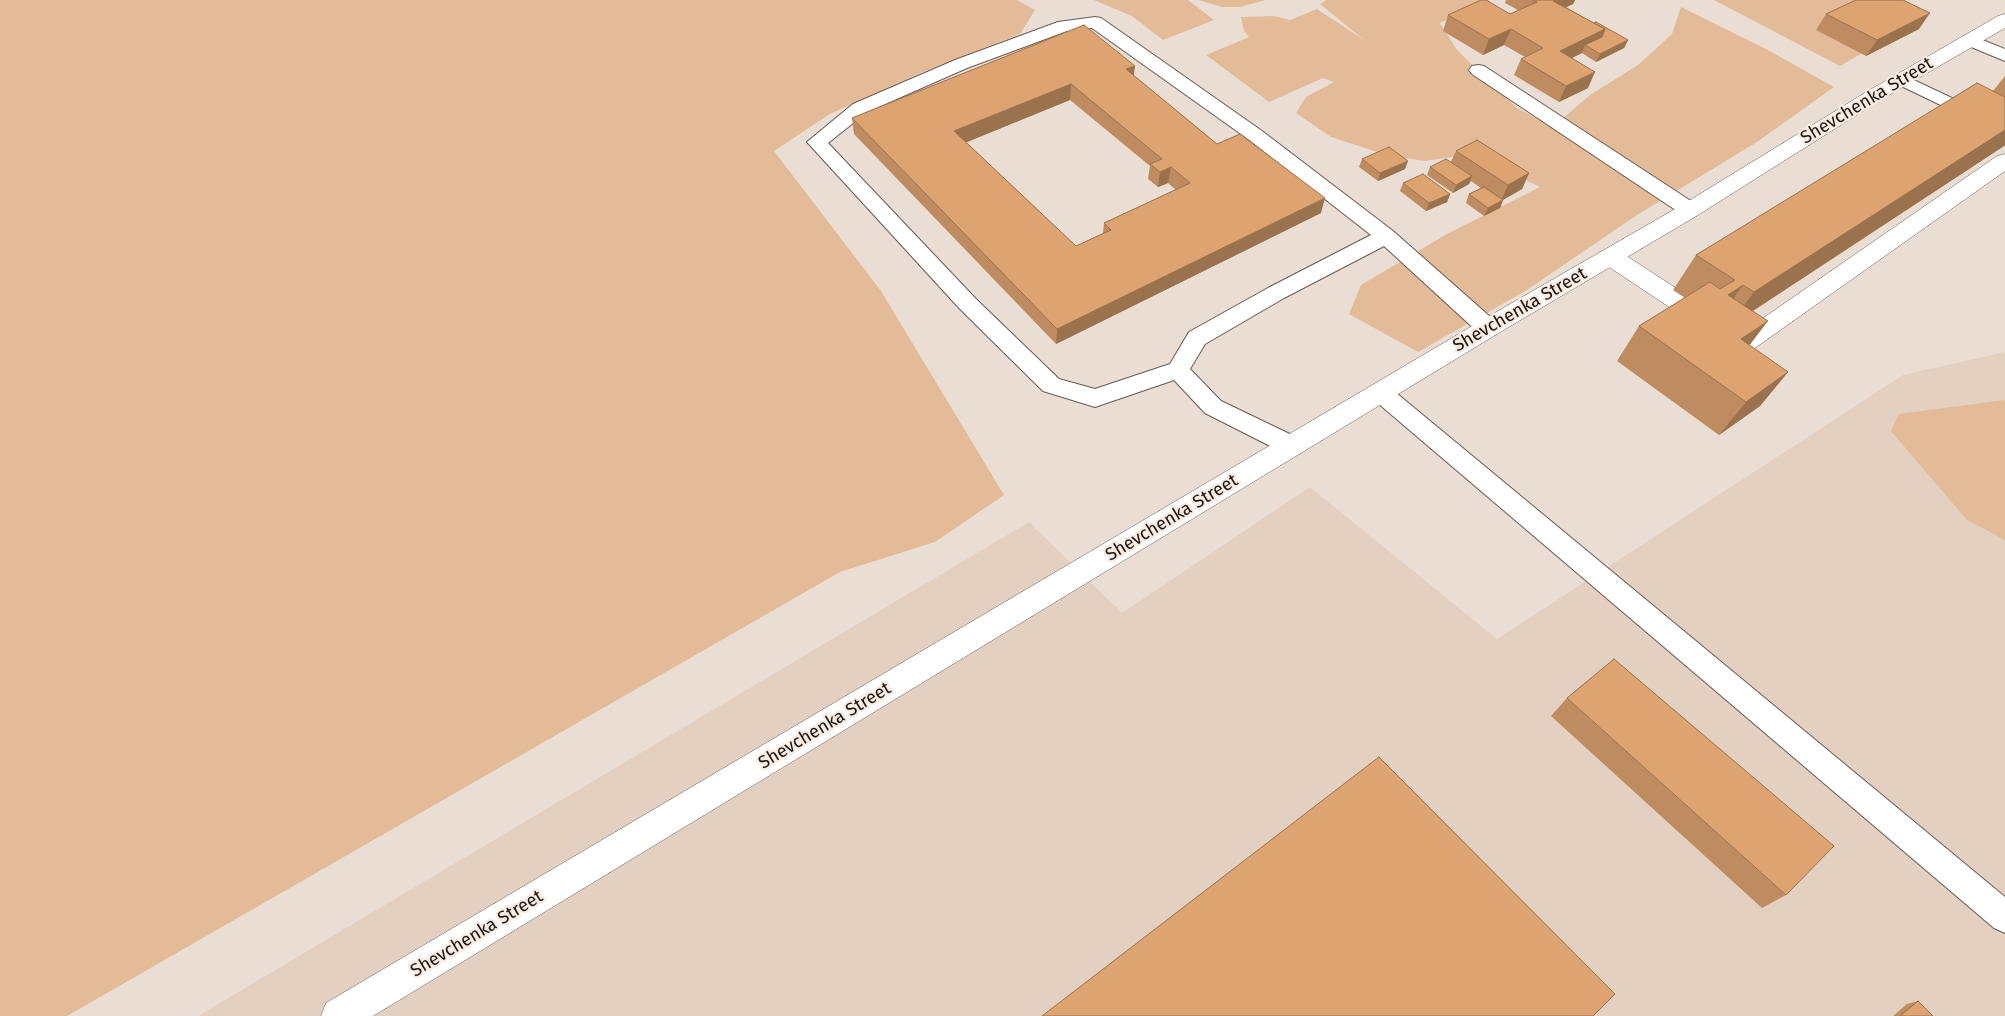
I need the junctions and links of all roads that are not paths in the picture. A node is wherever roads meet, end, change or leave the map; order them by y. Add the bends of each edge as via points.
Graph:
1 (2005, 20) edge
2 (1970, 40) junction
3 (2005, 56) edge
4 (1478, 70) dead end
5 (1901, 79) junction
6 (2005, 130) edge
7 (2005, 161) edge
8 (1690, 210) junction
9 (1386, 236) junction
10 (1611, 257) junction
11 (1488, 328) junction
12 (1178, 370) junction
13 (1381, 393) junction
14 (1292, 446) junction
15 (2005, 917) edge
16 (339, 1016) edge

1 - 2 street, Shevchenka Street
2 - 3 lane
2 - 5 street, Shevchenka Street
4 - 8 lane
5 - 6 lane
5 - 8 street, Shevchenka Street
7 - 10 street via 1743,344
8 - 10 street, Shevchenka Street
9 - 11 lane
9 - 12 lane via 1196,338
9 - 12 lane via 1255,135 1095,22 1064,26 961,64 860,108 817,142 968,304 1051,385 1095,398
10 - 11 street, Shevchenka Street
11 - 13 street, Shevchenka Street
12 - 14 lane via 1213,407
13 - 14 street, Shevchenka Street
13 - 15 lane
14 - 16 street, Shevchenka Street

